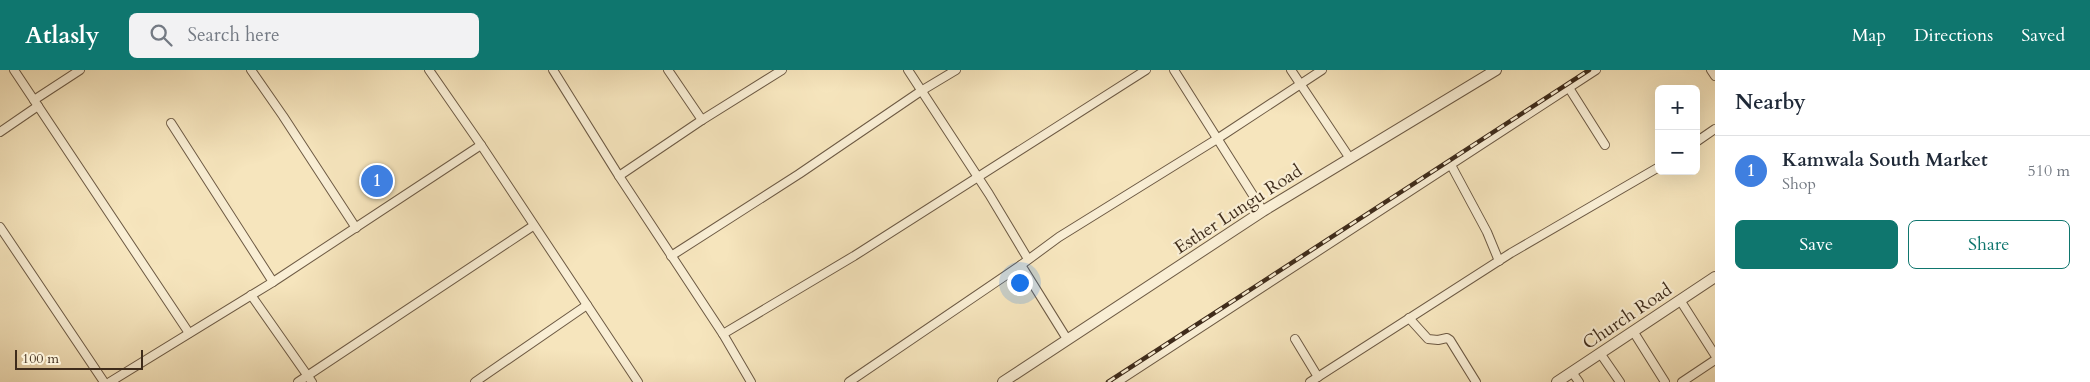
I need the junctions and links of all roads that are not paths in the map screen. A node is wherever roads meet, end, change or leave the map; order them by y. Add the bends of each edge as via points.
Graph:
1 (14, 70) edge
2 (80, 70) edge
3 (251, 70) edge
4 (429, 70) edge
5 (553, 70) edge
6 (668, 70) edge
7 (782, 70) edge
8 (908, 70) edge
9 (956, 70) edge
10 (1146, 70) edge
11 (1174, 70) edge
12 (1291, 70) edge
13 (1322, 70) edge
14 (1496, 70) edge
15 (1596, 70) edge
16 (1711, 70) edge
17 (1715, 76) edge
18 (1301, 84) junction
19 (1568, 88) junction
20 (921, 91) junction
21 (36, 103) junction
22 (702, 120) junction
23 (171, 123) dead end
24 (1715, 130) edge
25 (0, 132) edge
26 (1217, 139) junction
27 (1700, 139) edge
28 (482, 145) junction
29 (1605, 145) dead end
30 (1349, 157) junction
31 (1451, 165) junction
32 (1655, 169) edge
33 (619, 176) junction
34 (977, 177) junction
35 (1263, 211) junction
36 (533, 226) junction
37 (0, 227) edge
38 (356, 228) junction
39 (671, 256) junction
40 (1028, 258) junction
41 (1500, 261) junction
42 (1021, 265) junction
43 (1715, 278) edge
44 (273, 282) junction
45 (251, 295) junction
46 (1680, 300) junction
47 (587, 305) junction
48 (1409, 318) junction
49 (1633, 331) junction
50 (189, 333) junction
51 (724, 334) junction
52 (1067, 339) junction
53 (1295, 339) dead end
54 (1600, 353) junction
55 (1715, 355) edge
56 (1715, 360) edge
57 (1572, 372) junction
58 (1318, 377) junction
59 (310, 379) edge
60 (104, 382) edge
61 (110, 382) edge
62 (298, 382) edge
63 (475, 382) edge
64 (638, 382) edge
65 (751, 382) edge
66 (849, 382) edge
67 (1003, 382) edge
68 (1116, 382) edge
69 (1310, 382) edge
70 (1476, 382) edge
71 (1557, 382) edge
72 (1579, 382) edge
73 (1620, 382) edge
74 (1665, 382) edge
75 (1682, 382) edge

1 - 21 street
2 - 21 street
3 - 38 street
4 - 28 street
5 - 33 street
6 - 22 street
7 - 22 street
8 - 20 street
9 - 20 street
10 - 34 street
11 - 26 street
12 - 18 street
13 - 18 street
14 - 30 street, Esther Lungu Road
15 - 19 street
16 - 17 street
18 - 26 street
18 - 30 street
19 - 29 street
19 - 31 street
20 - 34 street
20 - 39 street
21 - 25 street
21 - 50 street
22 - 33 street
23 - 44 street
24 - 27 street
26 - 35 street
26 - 40 street
28 - 36 street
28 - 38 street
30 - 35 street, Esther Lungu Road
31 - 41 street
31 - 68 street
32 - 41 street
33 - 39 street
34 - 40 street
34 - 51 street
35 - 52 street, Esther Lungu Road
36 - 47 street
36 - 59 street
37 - 60 street
38 - 44 street
39 - 51 street
40 - 42 street
41 - 48 street
42 - 52 street
42 - 66 street
43 - 46 street, Church Road
44 - 45 street
45 - 50 street
45 - 59 street
46 - 49 street, Church Road
46 - 55 street
47 - 63 street
47 - 64 street
48 - 58 street
48 - 70 street via 1428,339 1450,340
49 - 54 street, Church Road
49 - 74 street
50 - 61 street
51 - 65 street
52 - 67 street, Esther Lungu Road
53 - 58 street
54 - 57 street, Church Road
54 - 73 street
56 - 75 street
57 - 71 street, Church Road
57 - 72 street
58 - 69 street
59 - 62 street

